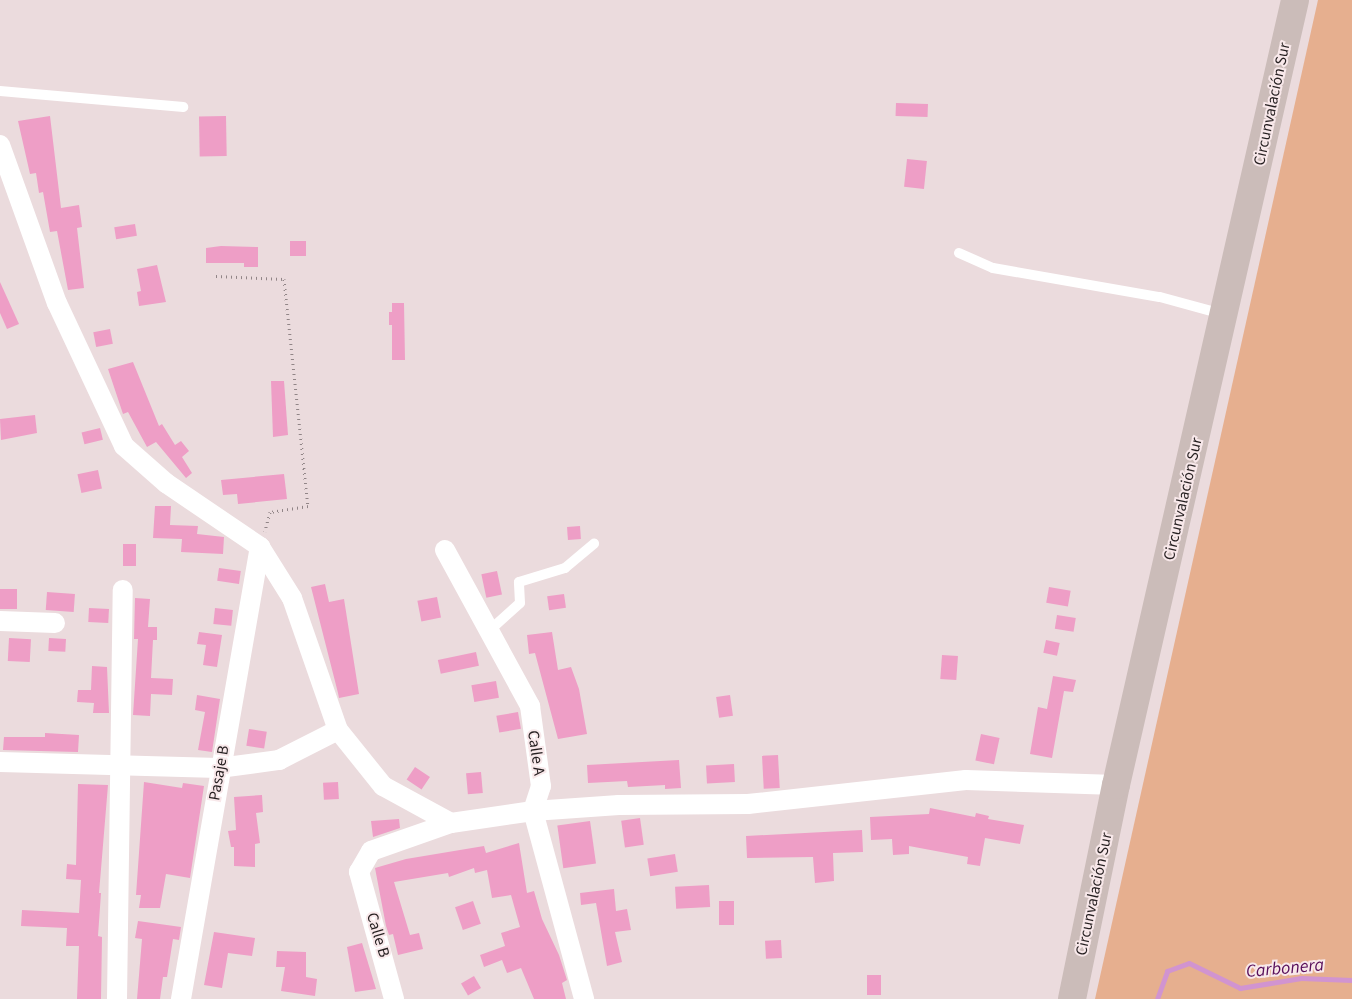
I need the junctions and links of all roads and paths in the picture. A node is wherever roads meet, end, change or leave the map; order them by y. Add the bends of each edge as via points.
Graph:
1 (1295, 0) edge
2 (0, 91) edge
3 (183, 107) dead end
4 (0, 145) edge
5 (959, 253) dead end
6 (216, 276) dead end
7 (1225, 315) junction
8 (594, 544) dead end
9 (260, 548) junction
10 (446, 550) dead end
11 (123, 590) dead end
12 (0, 621) edge
13 (55, 623) dead end
14 (490, 630) junction
15 (338, 730) junction
16 (0, 762) edge
17 (121, 764) junction
18 (219, 768) junction
19 (1116, 785) junction
20 (533, 811) junction
21 (451, 823) junction
22 (117, 999) edge
23 (181, 999) edge
24 (394, 999) edge
25 (584, 999) edge
26 (1072, 999) edge

1 - 7 main road, Circunvalación Sur
2 - 3 lane
4 - 9 street via 57,303 124,446 166,484
5 - 7 lane via 993,268 1160,297
6 - 9 path via 284,279 308,506 270,512
7 - 19 main road, Circunvalación Sur
8 - 14 lane via 565,568 519,582 520,604
9 - 15 street via 292,598
9 - 18 street, Pasaje B
10 - 14 street, Calle A
11 - 17 street
12 - 13 street
14 - 20 street, Calle A via 530,706 541,786
15 - 18 street via 279,760
15 - 21 street via 383,786
16 - 17 street
17 - 18 street
17 - 22 street
18 - 23 street, Pasaje B
19 - 20 street via 966,780 748,804 619,805
19 - 26 main road, Circunvalación Sur
20 - 21 street
20 - 25 street
21 - 24 street, Calle B via 371,851 359,872

